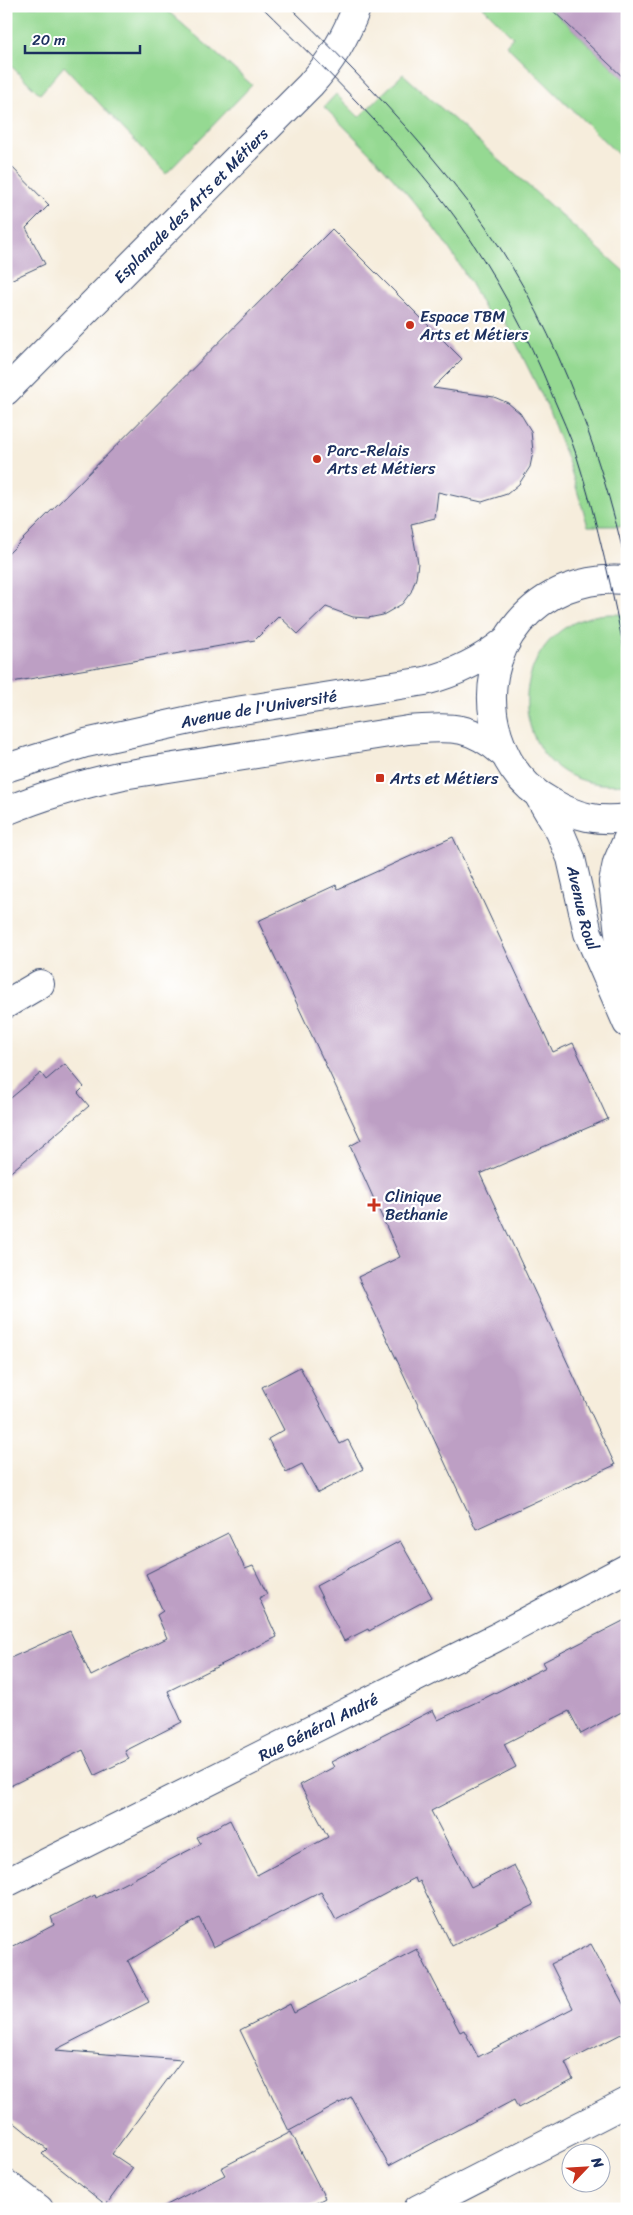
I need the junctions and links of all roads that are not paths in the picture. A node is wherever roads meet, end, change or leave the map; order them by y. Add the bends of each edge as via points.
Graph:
1 (358, 6) edge
2 (6, 391) edge
3 (627, 580) edge
4 (505, 641) junction
5 (503, 753) junction
6 (6, 768) edge
7 (538, 795) junction
8 (6, 811) edge
9 (627, 818) edge
10 (627, 840) edge
11 (40, 984) dead end
12 (627, 1002) edge
13 (6, 1004) edge
14 (627, 1023) edge
15 (627, 1568) edge
16 (6, 1883) edge
17 (627, 2102) edge
18 (6, 2184) edge
19 (39, 2209) edge
20 (418, 2209) edge

1 - 2 street, Esplanade des Arts et Métiers via 337,53 315,80
3 - 4 street via 609,578 583,582 556,592 533,607
4 - 5 street via 492,678 492,716
4 - 6 street, Avenue de l'Université via 467,667 432,679 217,714 86,743
5 - 7 street via 518,776
5 - 8 street via 488,740 452,727 408,730 123,775 77,786
7 - 9 street via 570,813 607,820
7 - 14 street, Avenue Roul via 571,858 588,934
10 - 12 street, Avenue Roul via 617,862 613,882
11 - 13 street
15 - 16 street, Rue Général André
17 - 20 street
18 - 19 street

